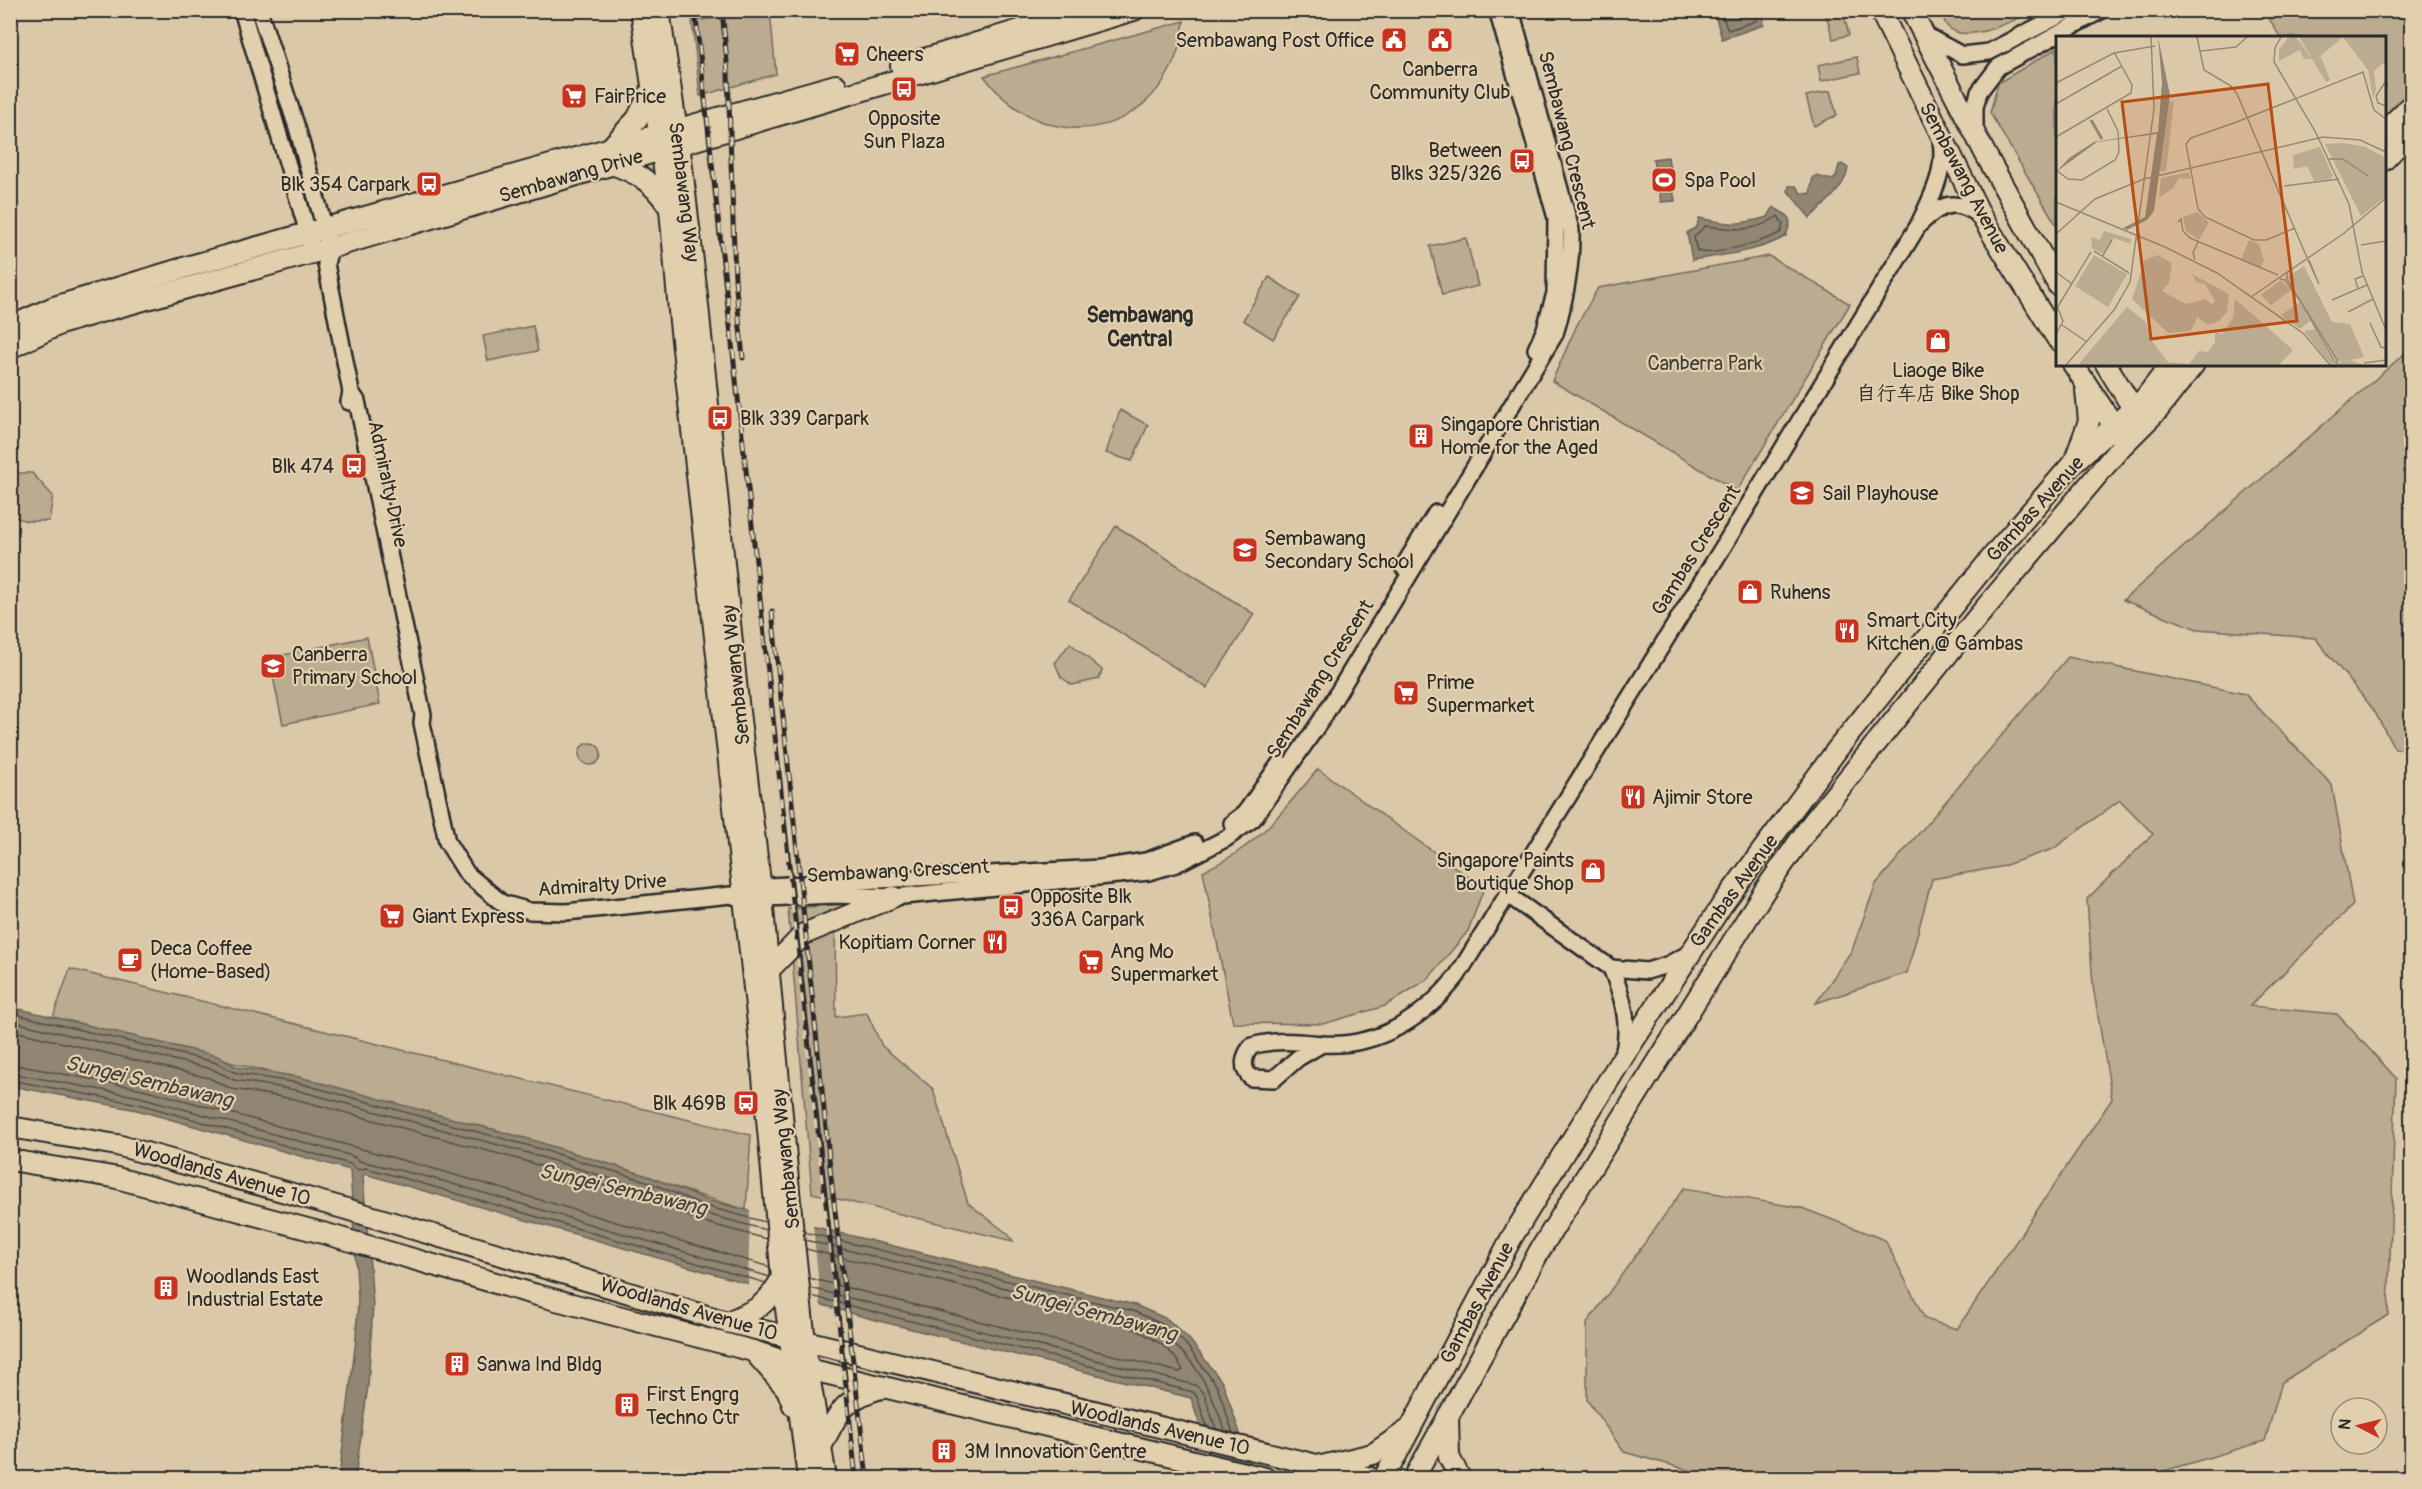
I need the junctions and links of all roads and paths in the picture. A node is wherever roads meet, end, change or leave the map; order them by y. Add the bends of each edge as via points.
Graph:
1 (242, 10) edge
2 (259, 10) edge
3 (641, 10) edge
4 (659, 10) edge
5 (1027, 10) edge
6 (1086, 10) edge
7 (1134, 10) edge
8 (1497, 10) edge
9 (1511, 10) edge
10 (1880, 10) edge
11 (1911, 10) edge
12 (2070, 10) edge
13 (2102, 10) edge
14 (1054, 21) edge
15 (1923, 34) junction
16 (1000, 35) junction
17 (654, 85) junction
18 (2412, 104) edge
19 (2386, 131) edge
20 (2412, 131) edge
21 (1976, 135) junction
22 (1940, 138) junction
23 (669, 139) junction
24 (611, 156) junction
25 (2386, 158) edge
26 (670, 209) junction
27 (1981, 216) junction
28 (1918, 226) junction
29 (321, 246) junction
30 (2056, 281) edge
31 (697, 296) junction
32 (680, 322) junction
33 (10, 327) edge
34 (2056, 336) edge
35 (10, 348) edge
36 (2074, 366) edge
37 (2107, 366) edge
38 (2169, 366) edge
39 (2192, 366) edge
40 (2086, 385) junction
41 (2138, 417) junction
42 (2120, 435) junction
43 (2074, 462) junction
44 (1793, 809) junction
45 (1812, 823) junction
46 (1746, 873) junction
47 (1765, 890) junction
48 (747, 893) junction
49 (1508, 895) junction
50 (893, 897) junction
51 (1690, 953) junction
52 (1611, 968) junction
53 (768, 971) junction
54 (1322, 1044) junction
55 (1623, 1057) junction
56 (10, 1127) edge
57 (10, 1160) edge
58 (781, 1188) junction
59 (782, 1278) junction
60 (793, 1302) junction
61 (727, 1322) junction
62 (798, 1339) junction
63 (753, 1351) junction
64 (801, 1367) junction
65 (885, 1388) junction
66 (1448, 1413) junction
67 (799, 1421) junction
68 (1412, 1426) junction
69 (822, 1445) junction
70 (1320, 1466) junction
71 (808, 1479) edge
72 (825, 1479) edge
73 (1265, 1479) edge
74 (1370, 1479) edge
75 (1384, 1479) edge
76 (1413, 1479) edge
77 (1460, 1479) edge

1 - 29 street, Admiralty Drive
2 - 29 street, Admiralty Drive via 298,131
3 - 17 main road, Sembawang Way
4 - 23 main road, Sembawang Way
5 - 16 main road
6 - 14 main road, Sembawang Drive
7 - 14 main road, Sembawang Drive
8 - 48 street, Sembawang Crescent via 1556,218 1557,278 1545,329 1539,345 1322,701 1245,813 1179,851 1125,865
9 - 50 street, Sembawang Crescent via 1569,215 1572,250 1565,300 1555,334 1298,755 1253,819 1227,838 1176,864 1101,878
10 - 22 main road, Sembawang Avenue
11 - 15 main road, Sembawang Avenue
12 - 15 street via 1989,52 1962,55
13 - 21 street via 1998,67 1979,92
14 - 16 main road, Sembawang Drive
14 - 23 main road, Sembawang Drive
15 - 21 main road, Sembawang Avenue
16 - 23 main road, Sembawang Drive
17 - 23 main road, Sembawang Way
17 - 24 main road via 637,119
18 - 19 main road
20 - 25 main road
21 - 30 main road, Sembawang Avenue
22 - 27 main road, Sembawang Avenue
22 - 28 street, Gambas Crescent via 1942,166
23 - 24 main road, Sembawang Drive
23 - 26 main road, Sembawang Way
23 - 31 main road, Sembawang Way
24 - 26 main road via 654,185
24 - 29 main road, Sembawang Drive
26 - 32 main road, Sembawang Way
27 - 28 street, Gambas Crescent via 1962,205 1949,205
27 - 34 main road, Sembawang Avenue
28 - 49 street, Gambas Crescent
29 - 33 main road, Sembawang Drive via 54,307
29 - 35 main road, Sembawang Drive via 60,324
29 - 48 street, Admiralty Drive via 351,392 349,403 416,717 422,723 447,842 467,874 502,903 530,911 566,912
31 - 32 main road via 692,295 685,302
31 - 48 main road, Sembawang Way via 739,712
32 - 48 main road, Sembawang Way
36 - 40 main road
37 - 41 main road
38 - 41 main road, Gambas Avenue via 2145,398
39 - 41 main road, Gambas Avenue
40 - 42 main road
40 - 43 main road via 2089,421
41 - 42 main road, Gambas Avenue
42 - 43 main road, Gambas Avenue
42 - 45 main road, Gambas Avenue
43 - 44 main road, Gambas Avenue via 1995,554
44 - 45 main road via 1794,828
44 - 46 main road, Gambas Avenue
45 - 47 main road, Gambas Avenue
46 - 47 main road via 1760,867 1764,871
46 - 51 main road, Gambas Avenue
47 - 66 main road, Gambas Avenue via 1540,1250
48 - 50 street, Sembawang Crescent
48 - 53 main road, Sembawang Way
48 - 58 main road, Sembawang Way via 758,1024
49 - 52 street
49 - 54 street, Gambas Crescent via 1457,976 1431,1006 1410,1022 1381,1035
50 - 53 main road via 804,934
51 - 52 street via 1647,971
51 - 55 main road, Gambas Avenue
52 - 55 street via 1625,1006 1627,1036
53 - 58 main road, Sembawang Way
54 - 54 street, Gambas Crescent via 1274,1079 1251,1078 1245,1071 1246,1052 1252,1046 1305,1041
55 - 68 main road, Gambas Avenue via 1512,1237
56 - 61 main road, Woodlands Avenue 10 via 117,1145
57 - 63 main road, Woodlands Avenue 10 via 113,1177
58 - 59 main road, Sembawang Way
58 - 60 main road, Sembawang Way
59 - 60 main road, Sembawang Way
59 - 61 main road via 758,1310
60 - 62 main road, Sembawang Way
61 - 62 main road, Woodlands Avenue 10
62 - 64 main road, Sembawang Way
62 - 70 main road, Woodlands Avenue 10
63 - 64 main road, Woodlands Avenue 10
63 - 67 main road via 787,1389
64 - 65 main road, Woodlands Avenue 10
64 - 67 main road
64 - 69 main road
65 - 69 main road via 863,1393 839,1412
65 - 73 main road, Woodlands Avenue 10
66 - 76 main road, Gambas Avenue
66 - 77 main road via 1449,1457
67 - 71 main road
68 - 70 main road via 1373,1454
68 - 75 main road, Gambas Avenue
69 - 72 main road
70 - 74 main road, Woodlands Avenue 10

